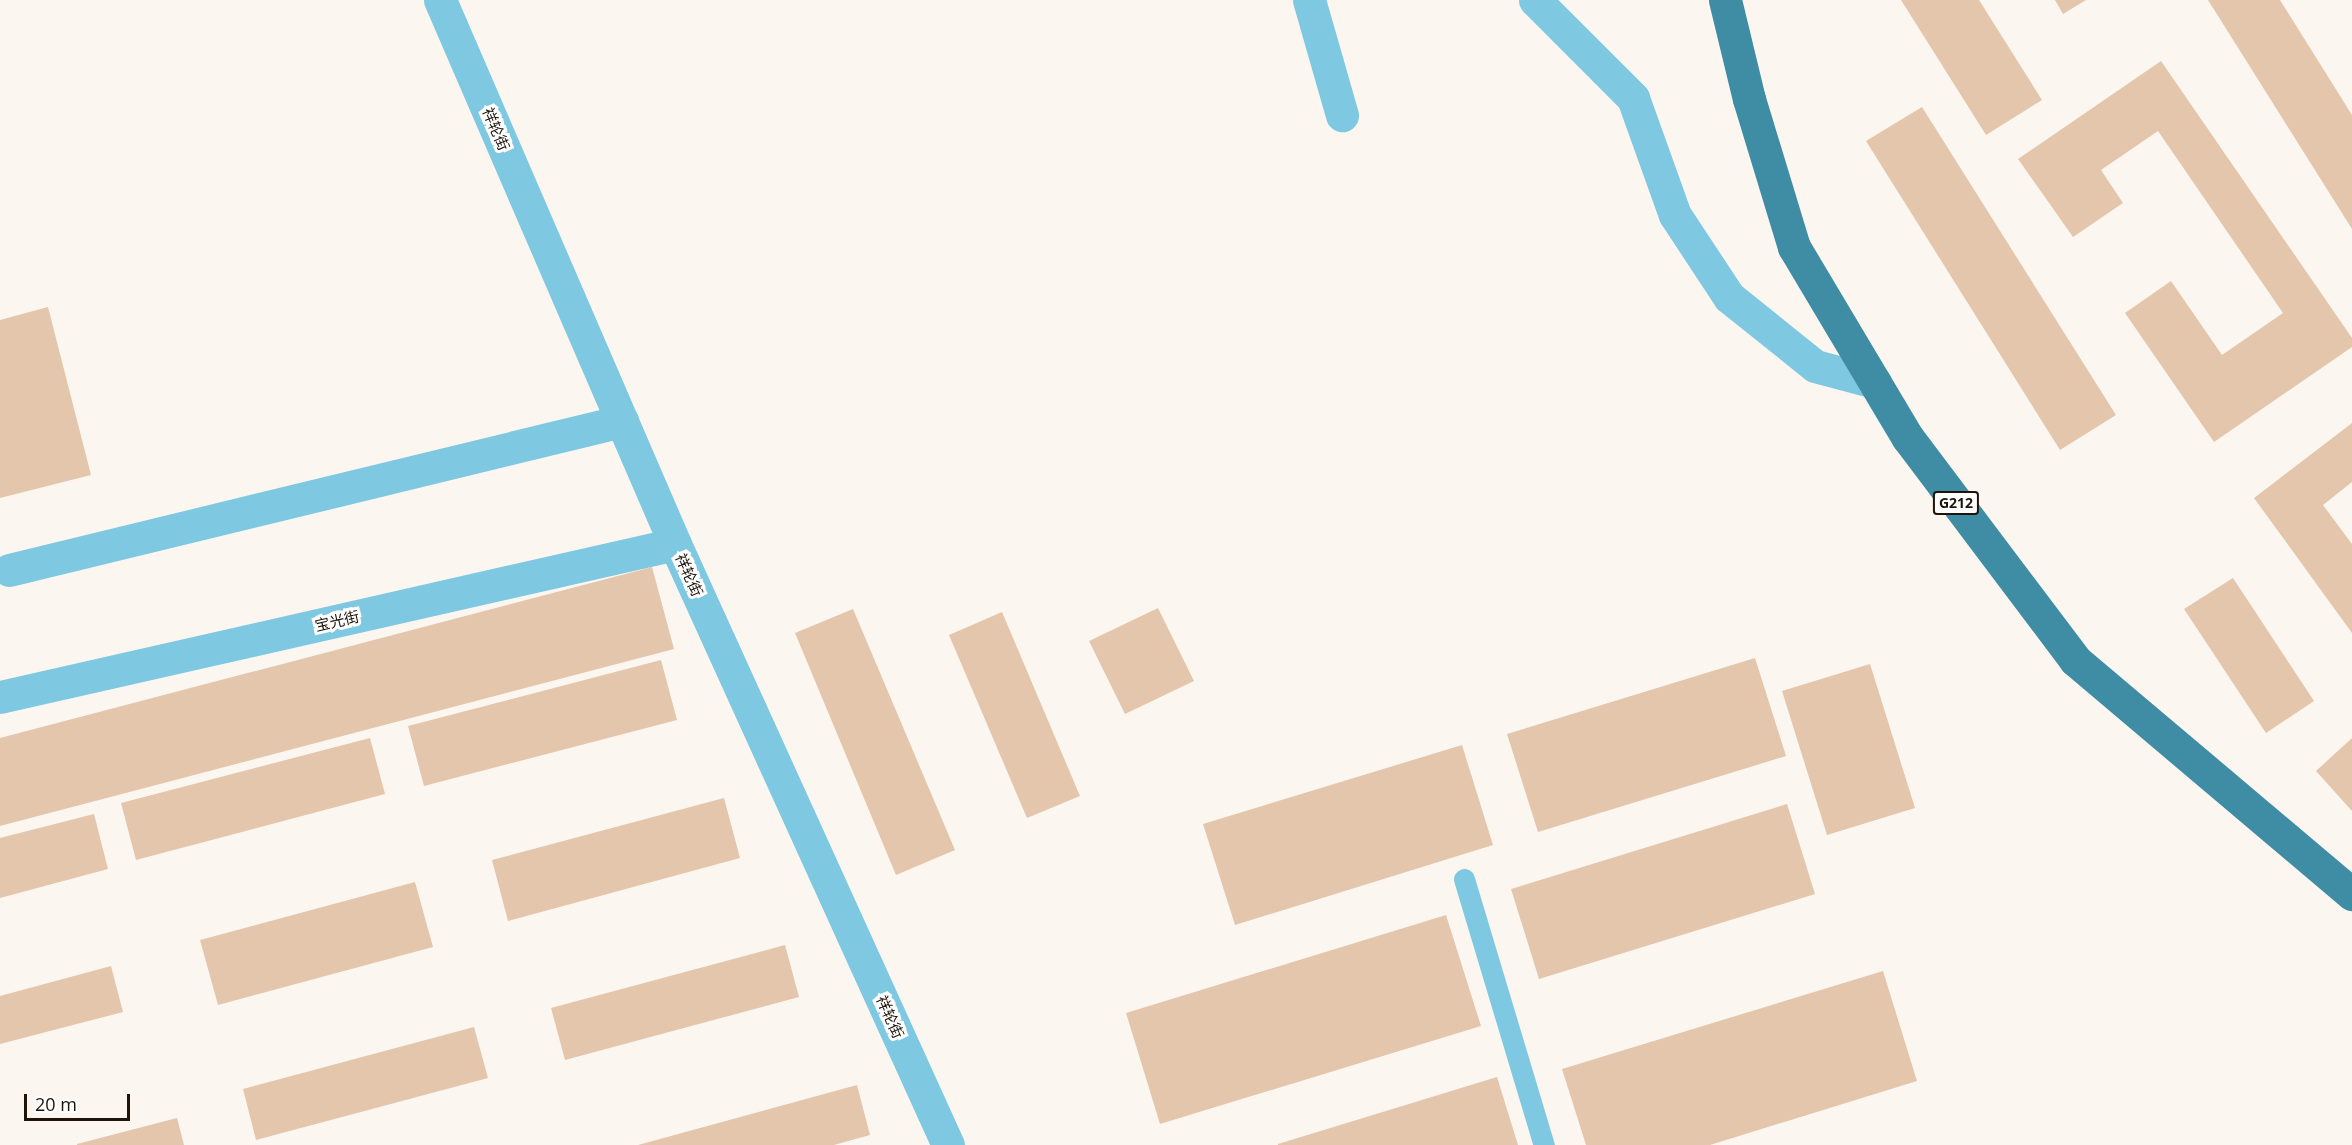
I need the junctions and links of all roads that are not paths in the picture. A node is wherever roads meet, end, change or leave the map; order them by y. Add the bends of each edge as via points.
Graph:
1 (440, 0) edge
2 (1309, 0) edge
3 (1535, 0) edge
4 (1725, 0) edge
5 (1342, 115) dead end
6 (1875, 382) junction
7 (621, 421) junction
8 (675, 544) junction
9 (9, 570) dead end
10 (0, 697) edge
11 (1464, 879) dead end
12 (2352, 894) edge
13 (948, 1145) edge
14 (1544, 1145) edge

1 - 7 street, 祥轮街
2 - 5 street
3 - 6 street via 1634,98 1675,215 1729,297 1815,366
4 - 6 highway, G212 via 1749,99 1794,247
6 - 12 highway, G212 via 1915,447 2075,660
7 - 8 street, 祥轮街
7 - 9 street
8 - 10 street, 宝光街
8 - 13 street, 祥轮街
11 - 14 lane

